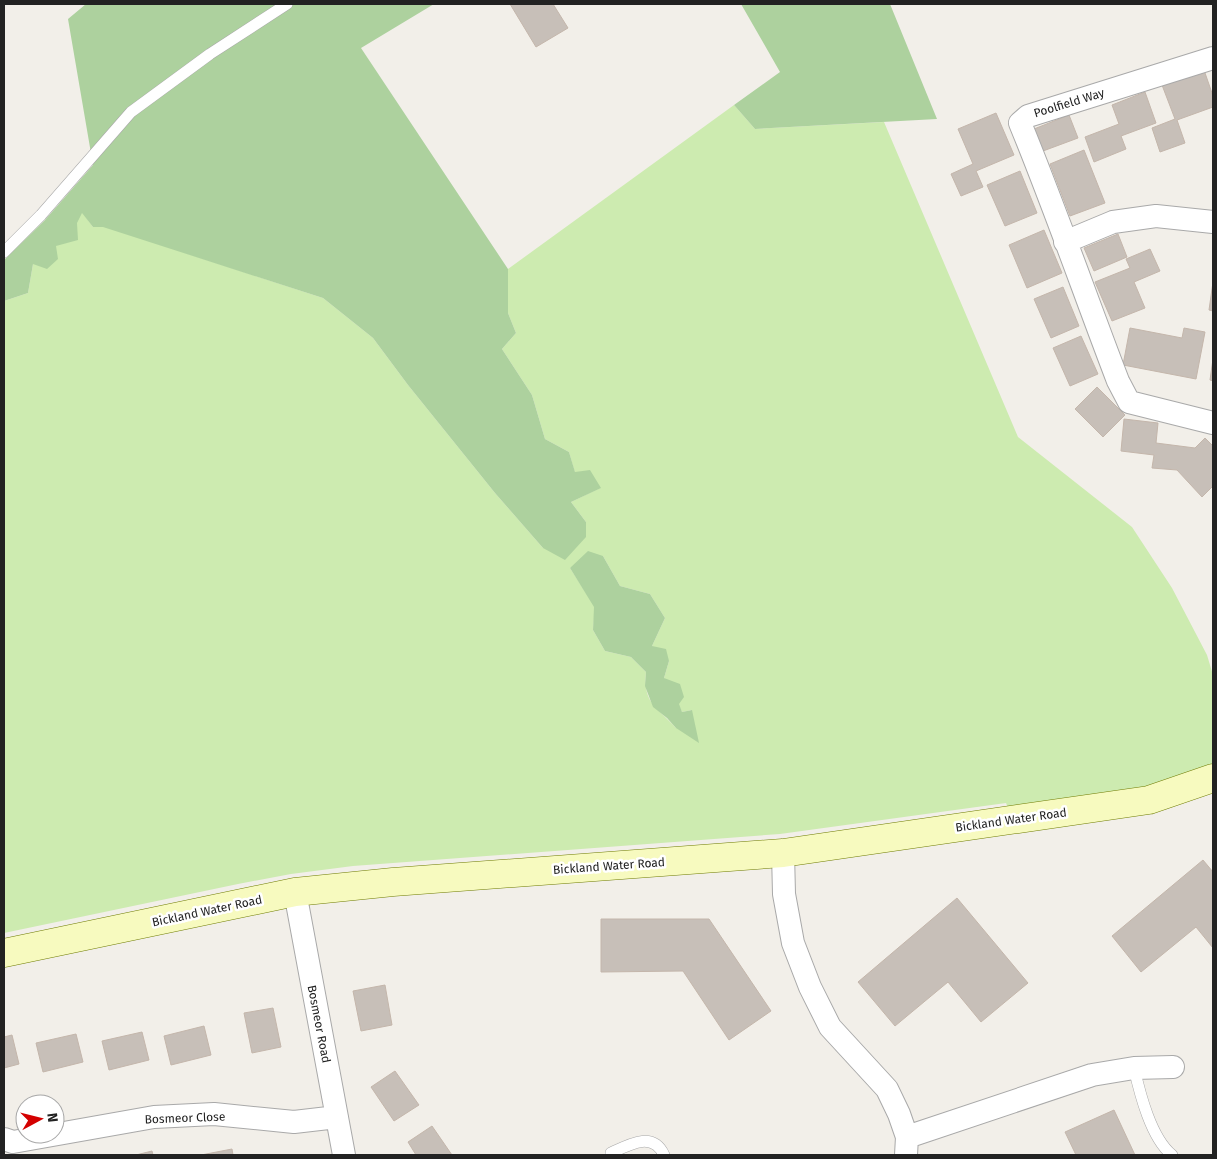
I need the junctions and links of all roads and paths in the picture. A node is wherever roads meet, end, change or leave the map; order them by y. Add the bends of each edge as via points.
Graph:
1 (287, 4) edge
2 (1213, 58) edge
3 (1213, 222) edge
4 (1065, 242) junction
5 (4, 252) edge
6 (1213, 423) edge
7 (1213, 778) edge
8 (783, 853) junction
9 (295, 892) junction
10 (4, 953) edge
11 (1134, 1068) junction
12 (1173, 1068) dead end
13 (337, 1117) junction
14 (4, 1139) edge
15 (906, 1146) edge
16 (344, 1155) edge
17 (611, 1155) edge
18 (664, 1155) edge
19 (1172, 1155) edge

1 - 5 lane via 210,54 131,112 41,215
2 - 4 street, Poolfield Way via 1028,116 1020,123
3 - 4 street via 1156,216 1113,222
4 - 6 street, Poolfield Way via 1129,402
7 - 8 street, Bickland Water Road via 1149,800
8 - 9 street, Bickland Water Road
8 - 15 street via 784,894 793,943 810,986 830,1027 887,1089 899,1114
9 - 10 street, Bickland Water Road
9 - 13 street, Bosmeor Road
11 - 12 street
11 - 15 street via 1092,1075
11 - 19 lane via 1144,1110
13 - 14 street, Bosmeor Close via 294,1122 214,1114 154,1117 13,1142
13 - 16 street, Bosmeor Road
17 - 18 lane via 628,1145 649,1140 657,1144

